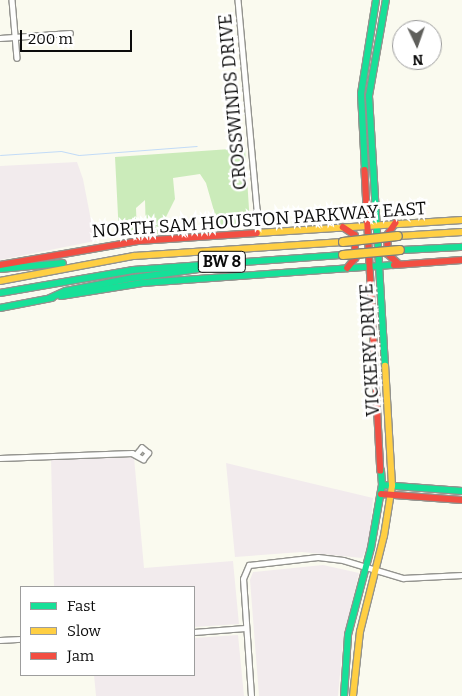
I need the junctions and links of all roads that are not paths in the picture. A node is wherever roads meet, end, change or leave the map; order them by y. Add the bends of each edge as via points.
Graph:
1 (12, 0) edge
2 (238, 0) edge
3 (376, 0) edge
4 (386, 0) edge
5 (70, 33) dead end
6 (16, 37) junction
7 (0, 38) edge
8 (370, 54) junction
9 (17, 58) dead end
10 (363, 158) junction
11 (372, 158) junction
12 (462, 220) edge
13 (396, 223) junction
14 (377, 225) junction
15 (367, 226) junction
16 (342, 227) junction
17 (260, 232) junction
18 (462, 232) edge
19 (462, 247) edge
20 (118, 258) junction
21 (264, 259) junction
22 (462, 260) edge
23 (380, 265) junction
24 (399, 265) junction
25 (369, 266) junction
26 (0, 267) edge
27 (348, 268) junction
28 (0, 281) edge
29 (0, 293) edge
30 (50, 298) junction
31 (0, 308) edge
32 (387, 383) junction
33 (376, 384) junction
34 (380, 440) junction
35 (390, 440) junction
36 (137, 454) dead end
37 (0, 458) edge
38 (382, 485) junction
39 (392, 486) junction
40 (453, 491) junction
41 (462, 491) edge
42 (381, 494) junction
43 (391, 495) junction
44 (452, 500) junction
45 (462, 500) edge
46 (366, 567) junction
47 (376, 570) junction
48 (462, 575) edge
49 (245, 628) junction
50 (195, 632) edge
51 (20, 639) edge
52 (0, 640) edge
53 (251, 696) edge
54 (344, 696) edge
55 (353, 696) edge

1 - 6 street
2 - 17 street, CROSSWINDS DRIVE
3 - 8 main road, VICKERY DRIVE
4 - 8 main road, VICKERY DRIVE
5 - 6 street
6 - 7 street
6 - 9 street
8 - 10 main road, VICKERY DRIVE via 361,94
8 - 11 main road, VICKERY DRIVE
10 - 11 main road
10 - 15 main road, VICKERY DRIVE
11 - 14 main road, VICKERY DRIVE
12 - 13 main road, NORTH SAM HOUSTON PARKWAY EAST
13 - 14 main road, NORTH SAM HOUSTON PARKWAY EAST
13 - 24 main road via 388,235 388,254
14 - 15 main road, NORTH SAM HOUSTON PARKWAY EAST
14 - 23 main road, VICKERY DRIVE
15 - 16 main road, NORTH SAM HOUSTON PARKWAY EAST
15 - 25 main road, VICKERY DRIVE
16 - 17 main road, NORTH SAM HOUSTON PARKWAY EAST
16 - 27 main road via 355,235 356,258
17 - 26 main road, NORTH SAM HOUSTON PARKWAY EAST via 117,243
18 - 20 main road, NORTH SAM HOUSTON PARKWAY EAST / BW 8, bridge
19 - 21 main road, BW 8, bridge
20 - 26 main road
20 - 28 main road, NORTH SAM HOUSTON PARKWAY EAST / BW 8
21 - 29 main road, BW 8 via 117,271
21 - 30 main road via 133,278 66,291
22 - 24 main road
23 - 24 main road
23 - 25 main road
23 - 32 main road, VICKERY DRIVE
25 - 27 main road
25 - 33 main road, VICKERY DRIVE
27 - 30 main road via 142,283
30 - 31 main road
32 - 33 main road
32 - 35 main road, VICKERY DRIVE
33 - 34 main road, VICKERY DRIVE
34 - 35 main road
34 - 38 main road, VICKERY DRIVE
35 - 39 main road, VICKERY DRIVE
36 - 37 street
38 - 39 main road
38 - 42 main road, VICKERY DRIVE
39 - 40 main road
39 - 43 main road, VICKERY DRIVE
40 - 41 main road
40 - 44 main road
42 - 43 main road
42 - 46 main road, VICKERY DRIVE
43 - 44 main road
43 - 47 main road, VICKERY DRIVE
44 - 45 main road
46 - 47 street
46 - 49 street via 318,557 253,563 245,570 242,579
46 - 54 main road, VICKERY DRIVE via 348,635
47 - 48 street via 403,578
47 - 55 main road, VICKERY DRIVE via 360,632
49 - 50 street
49 - 53 street
51 - 52 street

